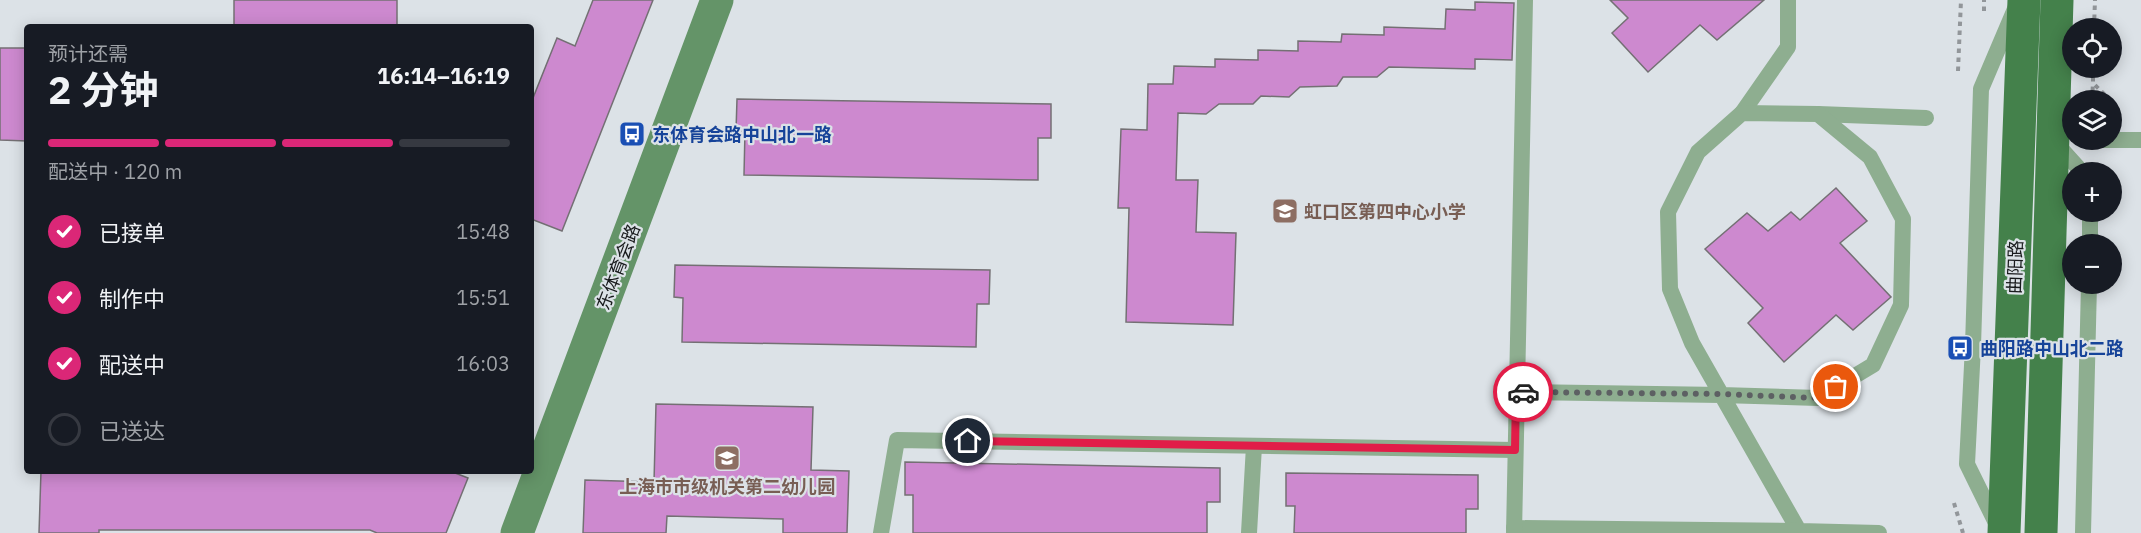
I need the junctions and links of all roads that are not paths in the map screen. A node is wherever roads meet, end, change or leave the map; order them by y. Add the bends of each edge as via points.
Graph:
1 (717, 0) edge
2 (1525, 0) edge
3 (1788, 0) edge
4 (2019, 0) edge
5 (2024, 0) edge
6 (2057, 0) edge
7 (1742, 113) junction
8 (1818, 114) junction
9 (2062, 116) edge
10 (1926, 118) dead end
11 (2122, 140) edge
12 (2141, 140) edge
13 (2062, 150) edge
14 (2089, 294) edge
15 (1516, 392) junction
16 (1721, 394) junction
17 (1254, 446) junction
18 (1515, 450) junction
19 (1514, 530) edge
20 (1798, 531) junction
21 (517, 533) edge
22 (881, 533) edge
23 (1250, 533) edge
24 (1879, 533) edge
25 (2002, 533) edge
26 (2041, 533) edge
27 (2083, 533) edge

1 - 21 street, 东体育会路
2 - 15 lane
3 - 7 lane via 1788,47
4 - 25 lane via 1981,89 1967,464
5 - 25 main road, 曲阳路
6 - 9 main road, 曲阳路
7 - 8 lane
7 - 16 lane via 1698,152 1668,212 1670,289 1692,343
8 - 10 lane
8 - 16 lane via 1870,158 1903,219 1901,305 1873,364 1818,398
11 - 12 lane
13 - 26 main road, 曲阳路
14 - 27 lane
15 - 16 lane
15 - 18 lane
16 - 20 lane
17 - 18 lane
17 - 22 lane via 897,440
17 - 23 lane
18 - 19 lane
19 - 20 lane
20 - 24 lane

